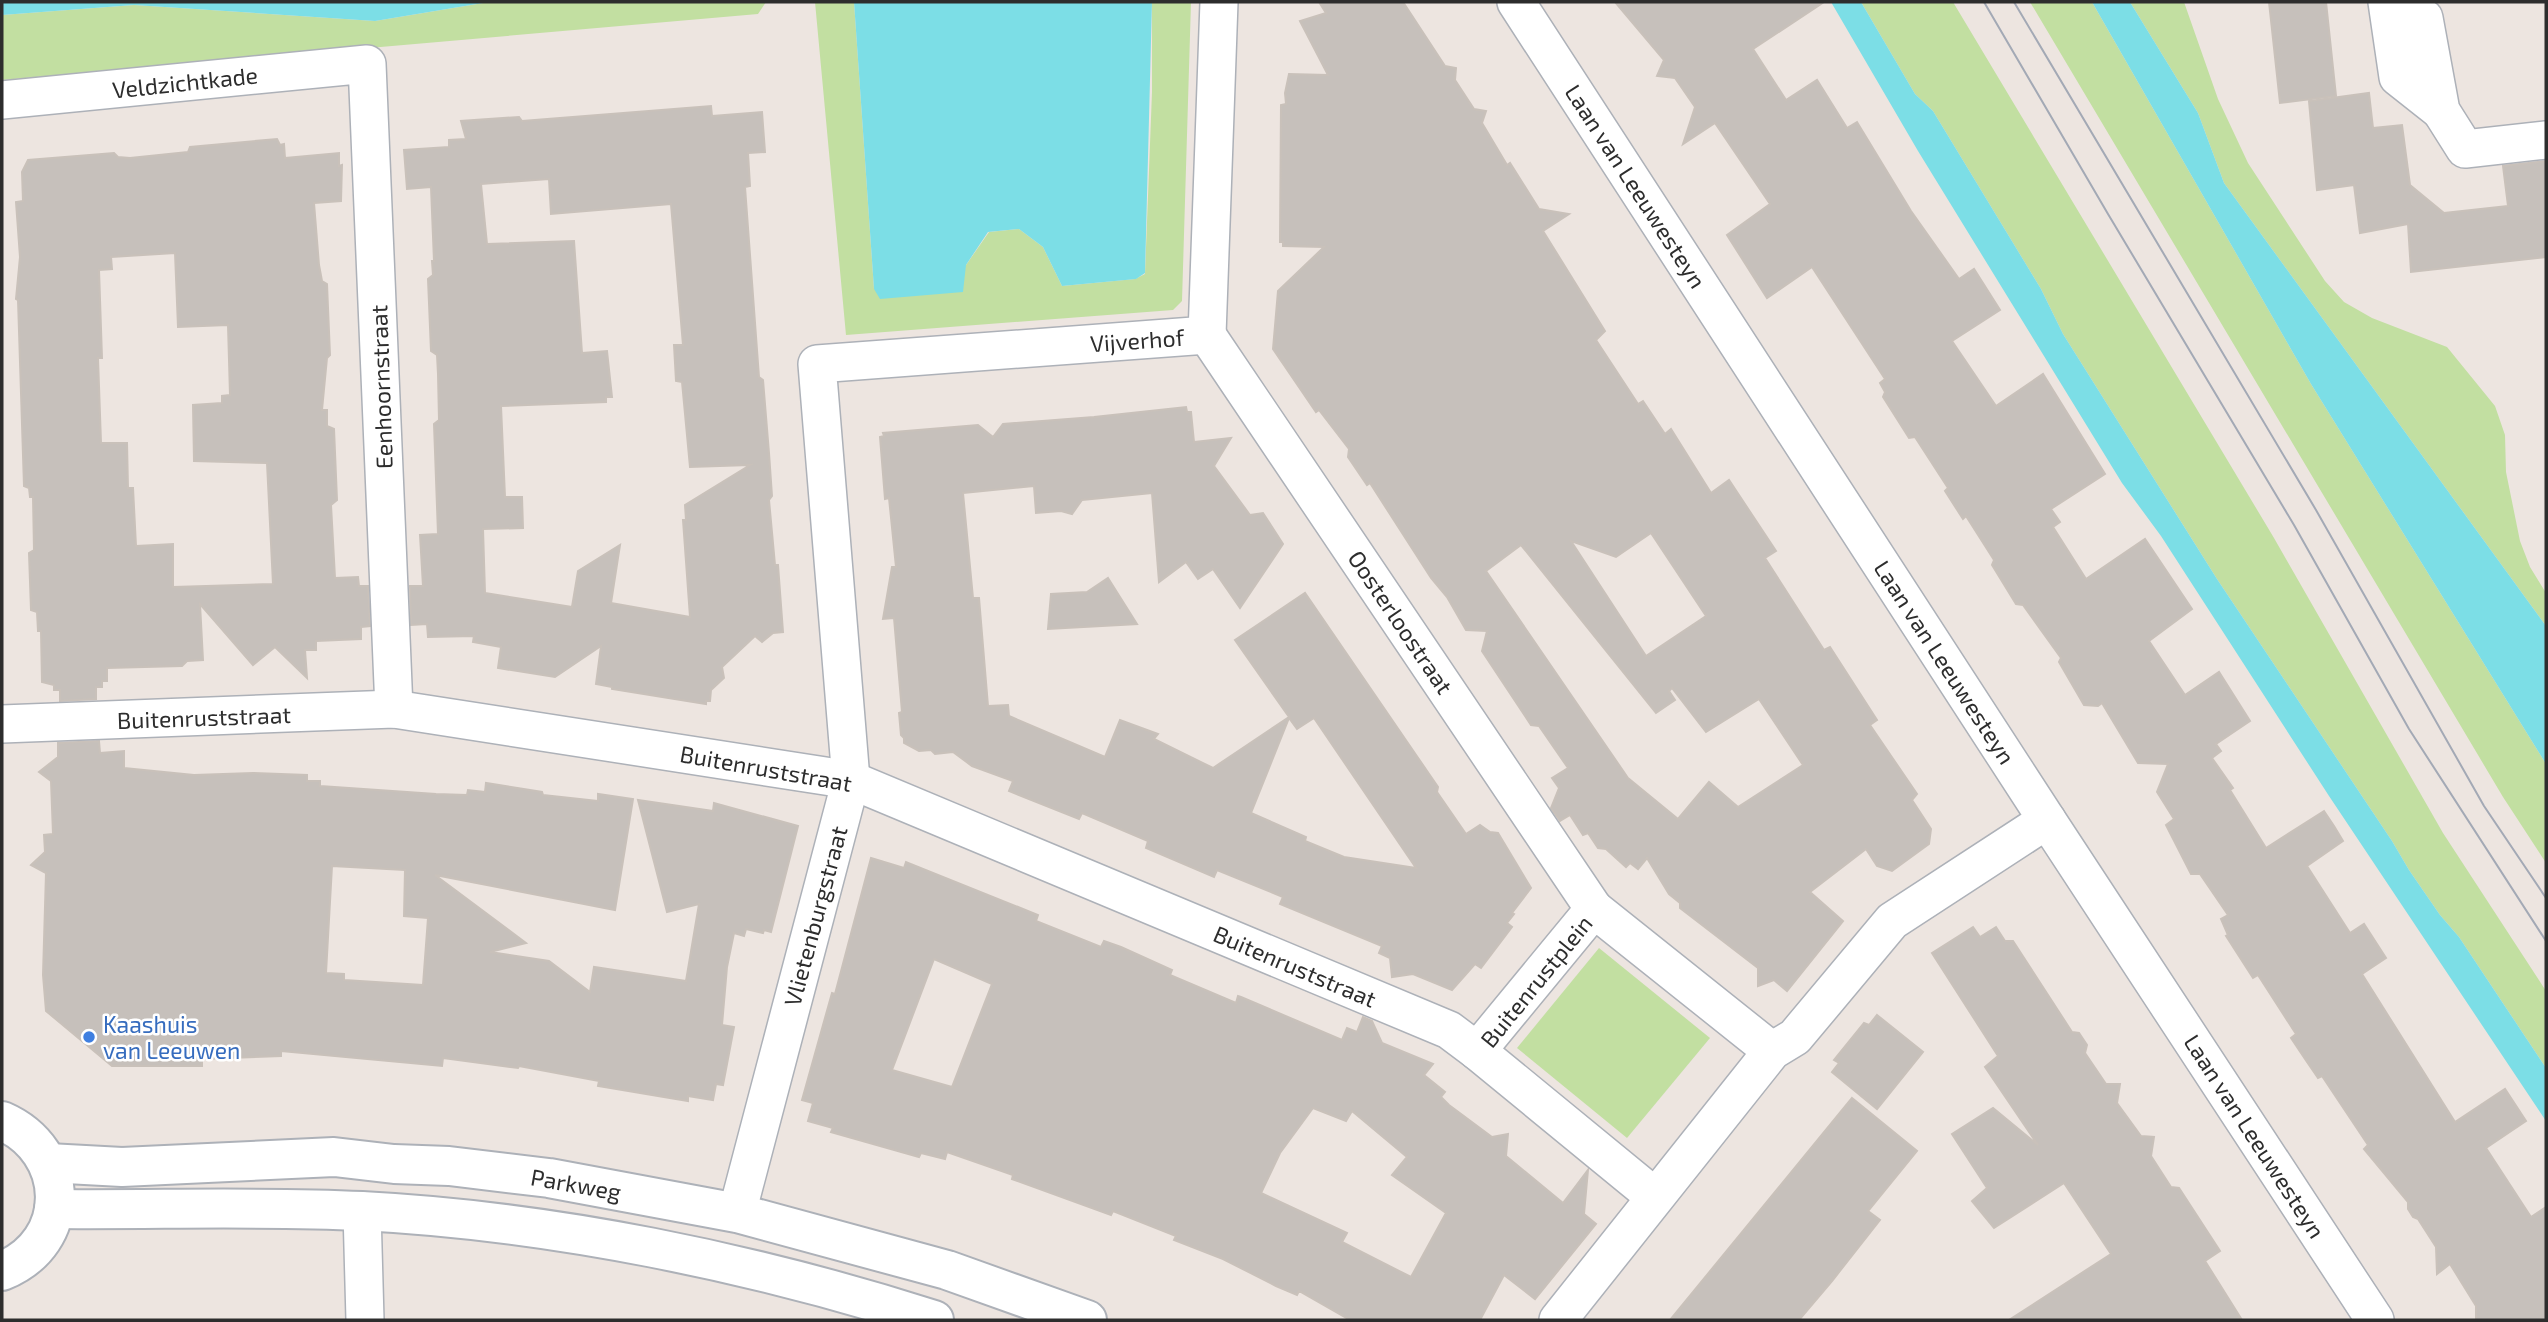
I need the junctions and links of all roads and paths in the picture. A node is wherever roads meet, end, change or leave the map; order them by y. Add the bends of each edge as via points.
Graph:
1 (1219, 2) edge
2 (1517, 2) edge
3 (2387, 2) edge
4 (2399, 2) edge
5 (367, 64) joint
6 (2, 100) edge
7 (2441, 111) junction
8 (2546, 140) edge
9 (1207, 335) junction
10 (817, 364) joint
11 (394, 709) junction
12 (2, 724) edge
13 (851, 780) junction
14 (2047, 820) junction
15 (1594, 909) junction
16 (1477, 1051) junction
17 (1772, 1051) junction
18 (2, 1121) edge
19 (48, 1163) junction
20 (1656, 1197) junction
21 (54, 1209) junction
22 (362, 1211) junction
23 (737, 1213) junction
24 (2, 1271) edge
25 (365, 1320) edge
26 (934, 1320) edge
27 (1087, 1320) edge
28 (1558, 1320) edge
29 (2375, 1320) edge

1 - 9 street, Vijverhof
2 - 14 street, Laan van Leeuwesteyn
3 - 7 street via 2398,77
4 - 7 street via 2424,18
5 - 6 street, Veldzichtkade
5 - 11 street, Eenhoornstraat
7 - 8 street via 2465,149
9 - 10 street, Vijverhof
9 - 15 street, Oosterloostraat
10 - 13 street, Vlietenburgstraat
11 - 12 street, Buitenruststraat
11 - 13 street, Buitenruststraat
13 - 16 street, Buitenruststraat via 1449,1030
13 - 23 street, Vlietenburgstraat
14 - 17 street via 1892,921 1795,1037
14 - 29 street, Laan van Leeuwesteyn
15 - 16 street, Buitenrustplein
15 - 17 street, Buitenrustplein
16 - 20 street, Buitenrustplein
17 - 20 street
18 - 19 street via 29,1136
19 - 21 street via 55,1185
19 - 23 street, Parkweg via 122,1167 334,1157 549,1178
20 - 28 street
21 - 22 street
21 - 24 street via 40,1242
22 - 25 street
22 - 26 street via 557,1231 723,1263
23 - 27 street, Parkweg via 947,1270

